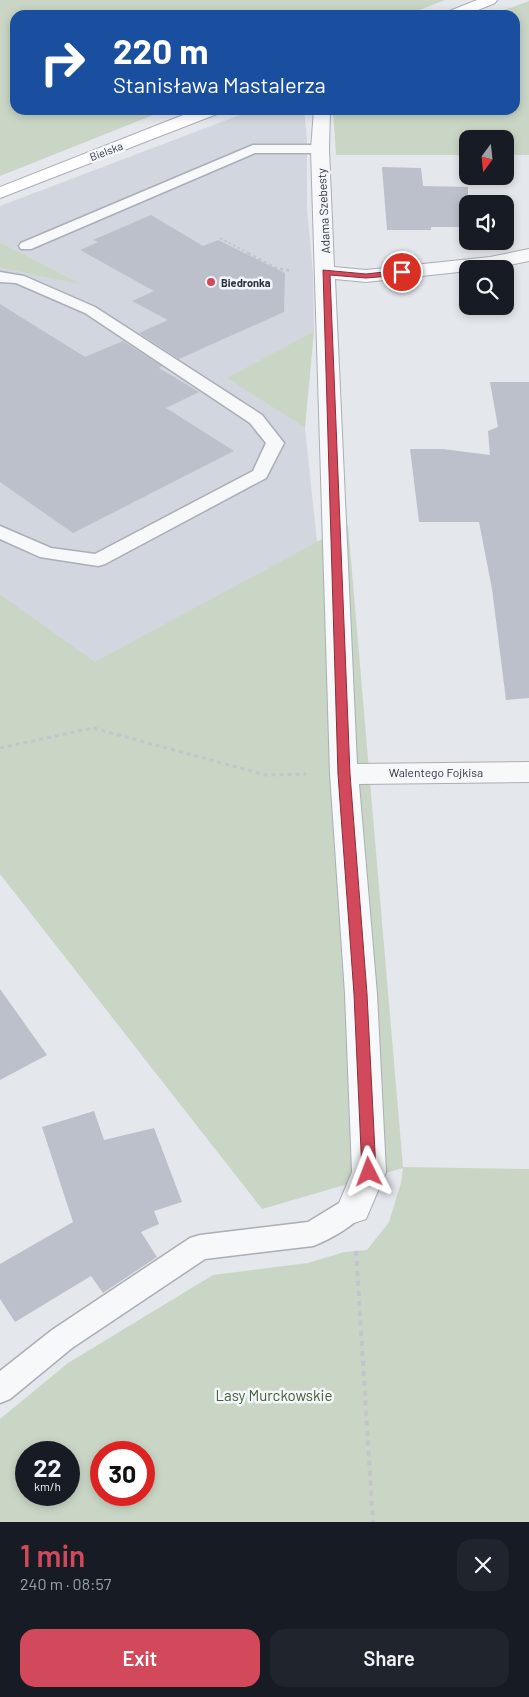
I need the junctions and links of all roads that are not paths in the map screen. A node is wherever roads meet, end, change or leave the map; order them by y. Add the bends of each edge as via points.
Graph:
1 (490, 0) edge
2 (465, 10) edge
3 (198, 115) edge
4 (322, 115) edge
5 (320, 150) junction
6 (0, 193) edge
7 (26, 246) dead end
8 (529, 255) edge
9 (326, 272) junction
10 (0, 277) edge
11 (0, 532) edge
12 (529, 772) edge
13 (344, 774) junction
14 (354, 1208) joint
15 (0, 1389) edge

1 - 2 street
3 - 6 street, Bielska
4 - 5 street, Adama Szebesty
5 - 7 lane via 253,149
5 - 9 street, Adama Szebesty
8 - 9 street via 490,263 366,276
9 - 13 street, Adama Szebesty
10 - 11 lane via 19,279 90,310 256,418 275,443 260,474 98,560 47,553
12 - 13 street, Walentego Fojkisa
13 - 14 street, Adama Szebesty via 369,1172
14 - 15 lane via 312,1234 200,1247 62,1339

